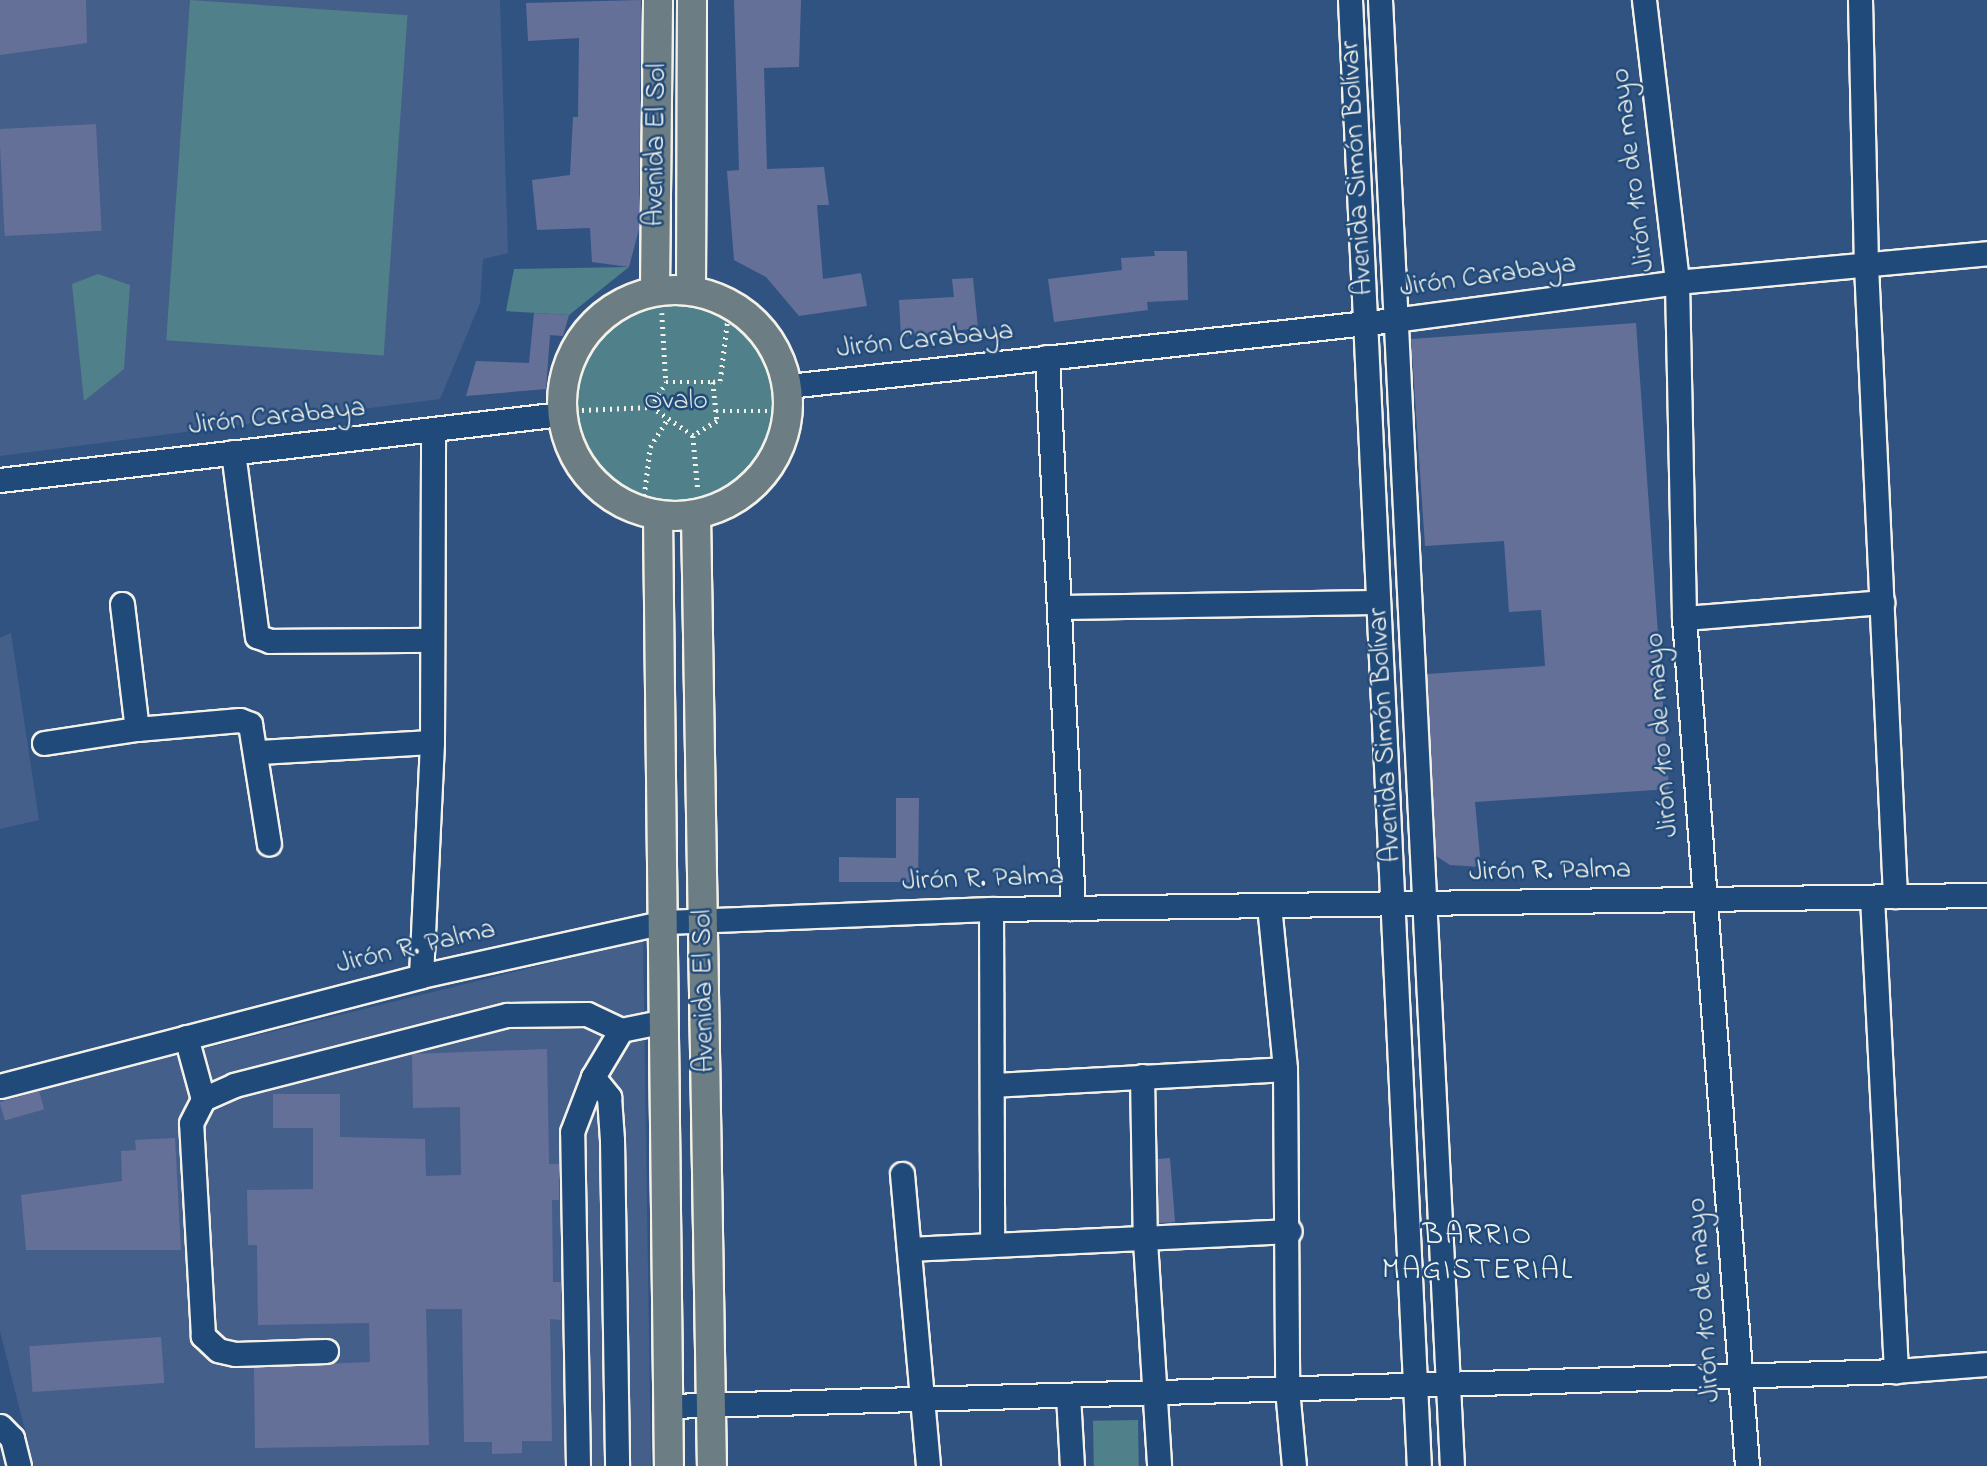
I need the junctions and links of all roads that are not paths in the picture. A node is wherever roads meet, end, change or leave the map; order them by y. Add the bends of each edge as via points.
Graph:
1 (658, 0) edge
2 (692, 0) edge
3 (1350, 0) edge
4 (1380, 0) edge
5 (1644, 0) edge
6 (1860, 0) edge
7 (1987, 253) edge
8 (1866, 265) junction
9 (1676, 282) junction
10 (691, 290) junction
11 (658, 296) junction
12 (1394, 320) junction
13 (1365, 323) junction
14 (1047, 357) junction
15 (783, 398) junction
16 (568, 412) junction
17 (433, 430) junction
18 (233, 452) junction
19 (0, 480) edge
20 (650, 508) junction
21 (698, 508) junction
22 (1378, 602) junction
23 (1882, 603) junction
24 (122, 604) dead end
25 (1059, 607) junction
26 (1684, 618) junction
27 (432, 640) junction
28 (137, 729) junction
29 (432, 742) junction
30 (44, 743) dead end
31 (258, 752) junction
32 (269, 844) dead end
33 (1987, 895) edge
34 (1884, 896) junction
35 (1706, 899) junction
36 (1425, 903) junction
37 (1391, 904) junction
38 (1269, 905) junction
39 (1073, 908) junction
40 (991, 909) junction
41 (704, 920) junction
42 (664, 922) junction
43 (421, 976) junction
44 (665, 1021) junction
45 (621, 1030) junction
46 (186, 1037) junction
47 (1285, 1069) junction
48 (1142, 1076) junction
49 (593, 1077) junction
50 (993, 1085) junction
51 (0, 1086) edge
52 (203, 1099) junction
53 (902, 1174) dead end
54 (1290, 1231) junction
55 (1145, 1241) junction
56 (992, 1244) junction
57 (909, 1249) junction
58 (326, 1351) dead end
59 (1987, 1364) edge
60 (1896, 1371) junction
61 (1741, 1375) junction
62 (1449, 1382) junction
63 (1416, 1383) junction
64 (1287, 1389) junction
65 (1156, 1393) junction
66 (1068, 1395) junction
67 (921, 1396) junction
68 (711, 1403) junction
69 (668, 1406) junction
70 (6, 1432) edge
71 (19, 1466) edge
72 (578, 1466) edge
73 (617, 1466) edge
74 (669, 1466) edge
75 (712, 1466) edge
76 (928, 1466) edge
77 (1072, 1466) edge
78 (1159, 1466) edge
79 (1294, 1466) edge
80 (1419, 1466) edge
81 (1452, 1466) edge
82 (1747, 1466) edge

1 - 11 main road, Avenida El Sol
2 - 10 main road, Avenida El Sol
3 - 13 street, Avenida Simón Bolívar
4 - 12 street, Avenida Simón Bolívar
5 - 9 street, Jirón 1ro de mayo
6 - 8 street
7 - 8 street, Jirón Carabaya
8 - 9 street, Jirón Carabaya
8 - 23 street
9 - 12 street, Jirón Carabaya
9 - 26 street, Jirón 1ro de mayo
10 - 11 main road
10 - 15 main road via 725,300 756,322 777,351
11 - 16 main road via 623,301 595,321 574,348 562,380
12 - 13 street, Jirón Carabaya
12 - 36 street, Avenida Simón Bolívar
13 - 14 street, Jirón Carabaya
13 - 22 street, Avenida Simón Bolívar
14 - 15 street, Jirón Carabaya
14 - 25 street
15 - 21 main road via 788,421 777,454 757,483 729,503
16 - 17 street, Jirón Carabaya
16 - 20 main road via 571,451 592,482 622,504
17 - 18 street, Jirón Carabaya
17 - 27 street
18 - 19 street, Jirón Carabaya
18 - 27 street via 257,636 270,641
20 - 21 main road
20 - 42 main road, Avenida El Sol
21 - 41 main road, Avenida El Sol
22 - 25 street
22 - 37 street, Avenida Simón Bolívar
23 - 26 street
23 - 34 street
24 - 28 street
25 - 39 street
26 - 35 street, Jirón 1ro de mayo
27 - 29 street
28 - 30 street
28 - 31 street via 240,720 250,724
29 - 31 street
29 - 43 street
31 - 32 street
33 - 34 street, Jirón R. Palma
34 - 35 street, Jirón R. Palma
34 - 60 street
35 - 36 street, Jirón R. Palma
35 - 61 street, Jirón 1ro de mayo
36 - 37 street, Jirón R. Palma
36 - 62 street, Avenida Simón Bolívar
37 - 38 street, Jirón R. Palma
37 - 63 street, Avenida Simón Bolívar
38 - 39 street, Jirón R. Palma
38 - 47 street
39 - 40 street, Jirón R. Palma
40 - 41 street, Jirón R. Palma
40 - 50 street
41 - 42 street, Jirón R. Palma
41 - 68 main road, Avenida El Sol
42 - 43 street, Jirón R. Palma
42 - 44 main road, Avenida El Sol
43 - 46 street, Jirón R. Palma
44 - 45 street
44 - 69 main road, Avenida El Sol
45 - 49 street
45 - 52 street via 587,1014 508,1014 301,1067
46 - 51 street, Jirón R. Palma
46 - 52 street
47 - 48 street
47 - 54 street
48 - 50 street
48 - 55 street
49 - 72 street via 572,1132
49 - 73 street via 610,1097
50 - 56 street
52 - 58 street via 191,1123 203,1336 218,1350 235,1354
53 - 57 street
54 - 55 street
54 - 64 street
55 - 56 street
55 - 65 street
56 - 57 street
57 - 67 street
59 - 60 street
60 - 61 street
61 - 62 street
61 - 82 street, Jirón 1ro de mayo
62 - 63 street
62 - 81 street, Avenida Simón Bolívar
63 - 64 street
63 - 80 street, Avenida Simón Bolívar
64 - 65 street
64 - 79 street
65 - 66 street
65 - 78 street
66 - 67 street
66 - 77 street
67 - 68 street
67 - 76 street
68 - 69 street
68 - 75 main road, Avenida El Sol
69 - 74 main road, Avenida El Sol
70 - 71 street

